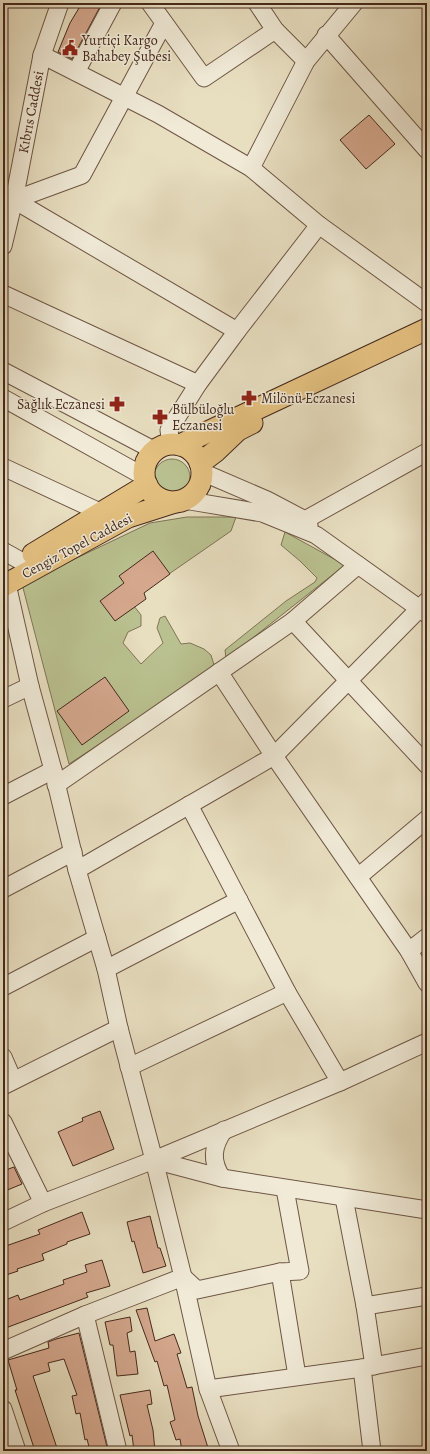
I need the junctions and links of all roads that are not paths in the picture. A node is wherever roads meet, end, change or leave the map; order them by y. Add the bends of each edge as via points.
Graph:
1 (60, 3) edge
2 (113, 3) edge
3 (150, 3) edge
4 (257, 3) edge
5 (354, 3) edge
6 (164, 23) junction
7 (275, 30) junction
8 (326, 35) junction
9 (42, 55) junction
10 (306, 61) junction
11 (76, 72) junction
12 (125, 96) junction
13 (427, 150) edge
14 (251, 168) junction
15 (14, 200) junction
16 (319, 225) junction
17 (3, 246) edge
18 (3, 294) edge
19 (427, 303) edge
20 (427, 329) edge
21 (236, 331) junction
22 (427, 343) edge
23 (3, 371) edge
24 (198, 384) junction
25 (3, 398) edge
26 (169, 447) junction
27 (427, 452) edge
28 (3, 467) edge
29 (201, 467) junction
30 (146, 481) junction
31 (180, 501) junction
32 (102, 513) junction
33 (305, 520) junction
34 (316, 535) junction
35 (3, 551) edge
36 (21, 561) junction
37 (358, 565) junction
38 (4, 581) edge
39 (425, 608) edge
40 (293, 621) junction
41 (219, 672) junction
42 (348, 680) junction
43 (30, 686) junction
44 (3, 699) edge
45 (274, 756) junction
46 (427, 765) edge
47 (54, 778) junction
48 (3, 796) edge
49 (189, 805) junction
50 (427, 819) edge
51 (73, 852) junction
52 (77, 870) junction
53 (358, 877) junction
54 (3, 889) edge
55 (239, 900) junction
56 (427, 937) edge
57 (97, 938) junction
58 (408, 951) junction
59 (106, 968) junction
60 (427, 983) edge
61 (3, 987) edge
62 (287, 992) junction
63 (119, 1028) junction
64 (427, 1042) edge
65 (3, 1057) edge
66 (129, 1067) junction
67 (340, 1082) junction
68 (8, 1083) edge
69 (3, 1122) edge
70 (224, 1130) junction
71 (154, 1160) junction
72 (222, 1178) junction
73 (286, 1189) junction
74 (344, 1198) junction
75 (43, 1203) junction
76 (427, 1210) edge
77 (3, 1222) edge
78 (280, 1272) junction
79 (183, 1277) junction
80 (427, 1296) edge
81 (365, 1306) junction
82 (85, 1314) junction
83 (3, 1351) edge
84 (427, 1356) edge
85 (368, 1367) junction
86 (297, 1376) junction
87 (208, 1389) junction
88 (3, 1408) edge
89 (17, 1451) edge
90 (118, 1451) edge
91 (231, 1451) edge
92 (372, 1451) edge

1 - 9 street, Kıbrıs Caddesi
2 - 11 street
3 - 6 street
4 - 7 street
5 - 8 street
6 - 7 street via 204,78
6 - 12 street
7 - 10 street
8 - 10 street
8 - 13 street
9 - 11 street
9 - 15 street, Kıbrıs Caddesi
10 - 14 street
11 - 12 street
12 - 14 street
12 - 15 street via 82,176
14 - 16 street
15 - 17 street, Kıbrıs Caddesi
15 - 21 street
16 - 19 street
16 - 21 street
18 - 24 street
20 - 26 main road
21 - 24 street
22 - 29 main road via 238,430
23 - 26 street
24 - 26 street via 169,430
25 - 30 street
26 - 29 main road via 189,449 196,455
26 - 30 main road via 148,459 145,468
27 - 33 street
28 - 32 street
29 - 31 main road via 198,489
29 - 33 street
30 - 31 main road via 152,493 159,498
30 - 32 main road, Cengiz Topel Caddesi
31 - 34 street via 262,513
31 - 38 main road, Cengiz Topel Caddesi via 128,517
32 - 36 main road, Cengiz Topel Caddesi
33 - 34 street
34 - 37 street
35 - 36 street
36 - 38 main road, Cengiz Topel Caddesi
37 - 39 street
37 - 40 street
38 - 43 street
39 - 42 street
40 - 41 street
40 - 42 street
41 - 45 street
41 - 47 street
42 - 45 street
42 - 46 street
43 - 44 street
43 - 47 street
45 - 49 street
45 - 53 street
47 - 48 street
47 - 51 street
49 - 52 street
49 - 55 street
50 - 53 street
51 - 52 street
51 - 54 street
52 - 57 street
53 - 58 street
55 - 59 street
55 - 62 street
56 - 58 street
57 - 59 street
57 - 61 street
58 - 60 street
59 - 63 street
62 - 66 street
62 - 67 street
63 - 66 street
63 - 68 street
64 - 67 street
65 - 68 street
66 - 71 street
67 - 70 street
69 - 75 street
70 - 71 street
70 - 72 street via 215,1146 214,1156
71 - 72 street
71 - 75 street
71 - 79 street
72 - 73 street
73 - 74 street
73 - 78 street via 300,1271
74 - 76 street
74 - 81 street
75 - 77 street
78 - 79 street via 197,1290
78 - 86 street
79 - 82 street
79 - 87 street
80 - 81 street
81 - 85 street
82 - 83 street
82 - 90 street
84 - 85 street
85 - 86 street
85 - 92 street
86 - 87 street
87 - 91 street
88 - 89 street

